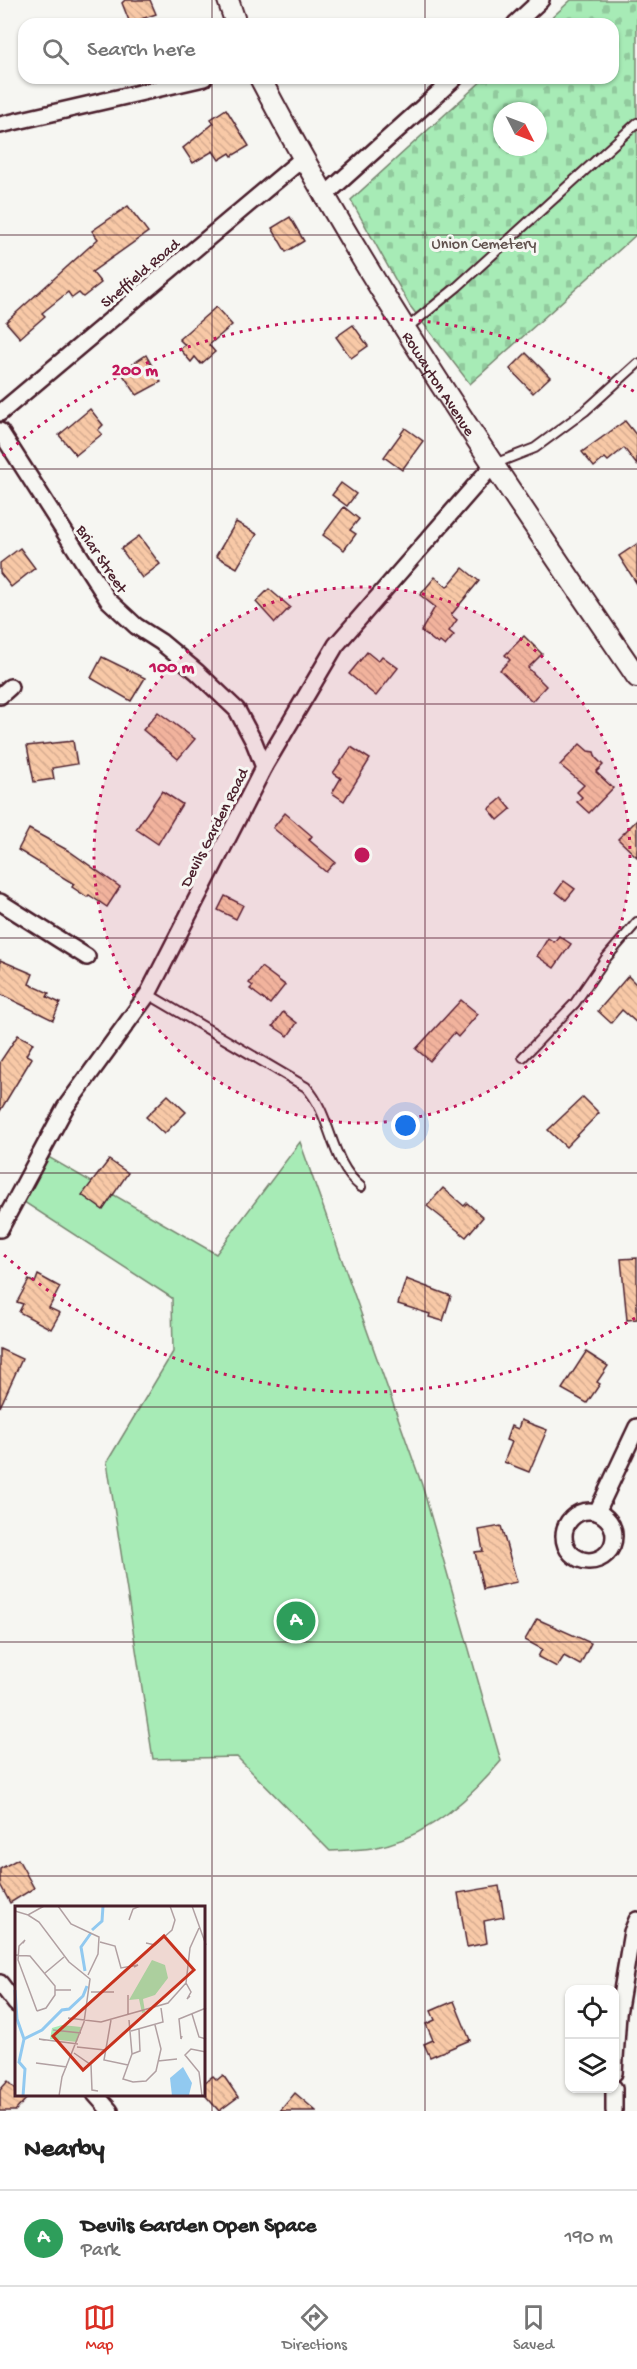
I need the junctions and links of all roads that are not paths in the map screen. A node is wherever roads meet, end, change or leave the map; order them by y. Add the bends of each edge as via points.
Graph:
1 (228, 0) edge
2 (541, 0) edge
3 (234, 18) edge
4 (522, 18) edge
5 (178, 84) edge
6 (263, 84) edge
7 (448, 84) edge
8 (637, 123) edge
9 (0, 125) edge
10 (302, 159) junction
11 (323, 197) junction
12 (406, 329) junction
13 (637, 364) edge
14 (0, 413) edge
15 (0, 431) edge
16 (493, 465) junction
17 (637, 677) edge
18 (264, 767) junction
19 (0, 902) edge
20 (637, 922) edge
21 (87, 957) dead end
22 (148, 994) junction
23 (523, 1058) dead end
24 (362, 1187) dead end
25 (0, 1229) edge
26 (637, 1426) edge
27 (597, 1512) dead end
28 (637, 1920) edge
29 (0, 1983) edge
30 (15, 2003) edge
31 (617, 2039) edge
32 (614, 2093) edge
33 (97, 2096) edge
34 (110, 2111) edge
35 (614, 2111) edge

1 - 3 street
2 - 4 street
5 - 9 street
6 - 10 street, Rowayton Avenue
7 - 11 street
8 - 12 lane
10 - 11 street, Rowayton Avenue
10 - 14 street, Sheffield Road
11 - 12 street, Rowayton Avenue
12 - 16 street, Rowayton Avenue
13 - 16 lane via 585,411 535,448
15 - 18 street, Briar Street via 108,600 237,710
16 - 17 street, Rowayton Avenue
16 - 18 street, Devils Garden Road via 336,645
18 - 22 street, Devils Garden Road
19 - 21 street
20 - 23 lane via 575,1003
22 - 24 lane via 306,1087 319,1105 344,1172
22 - 25 street, Devils Garden Road via 65,1108
26 - 27 street
28 - 31 street
29 - 30 street
32 - 35 street
33 - 34 street

